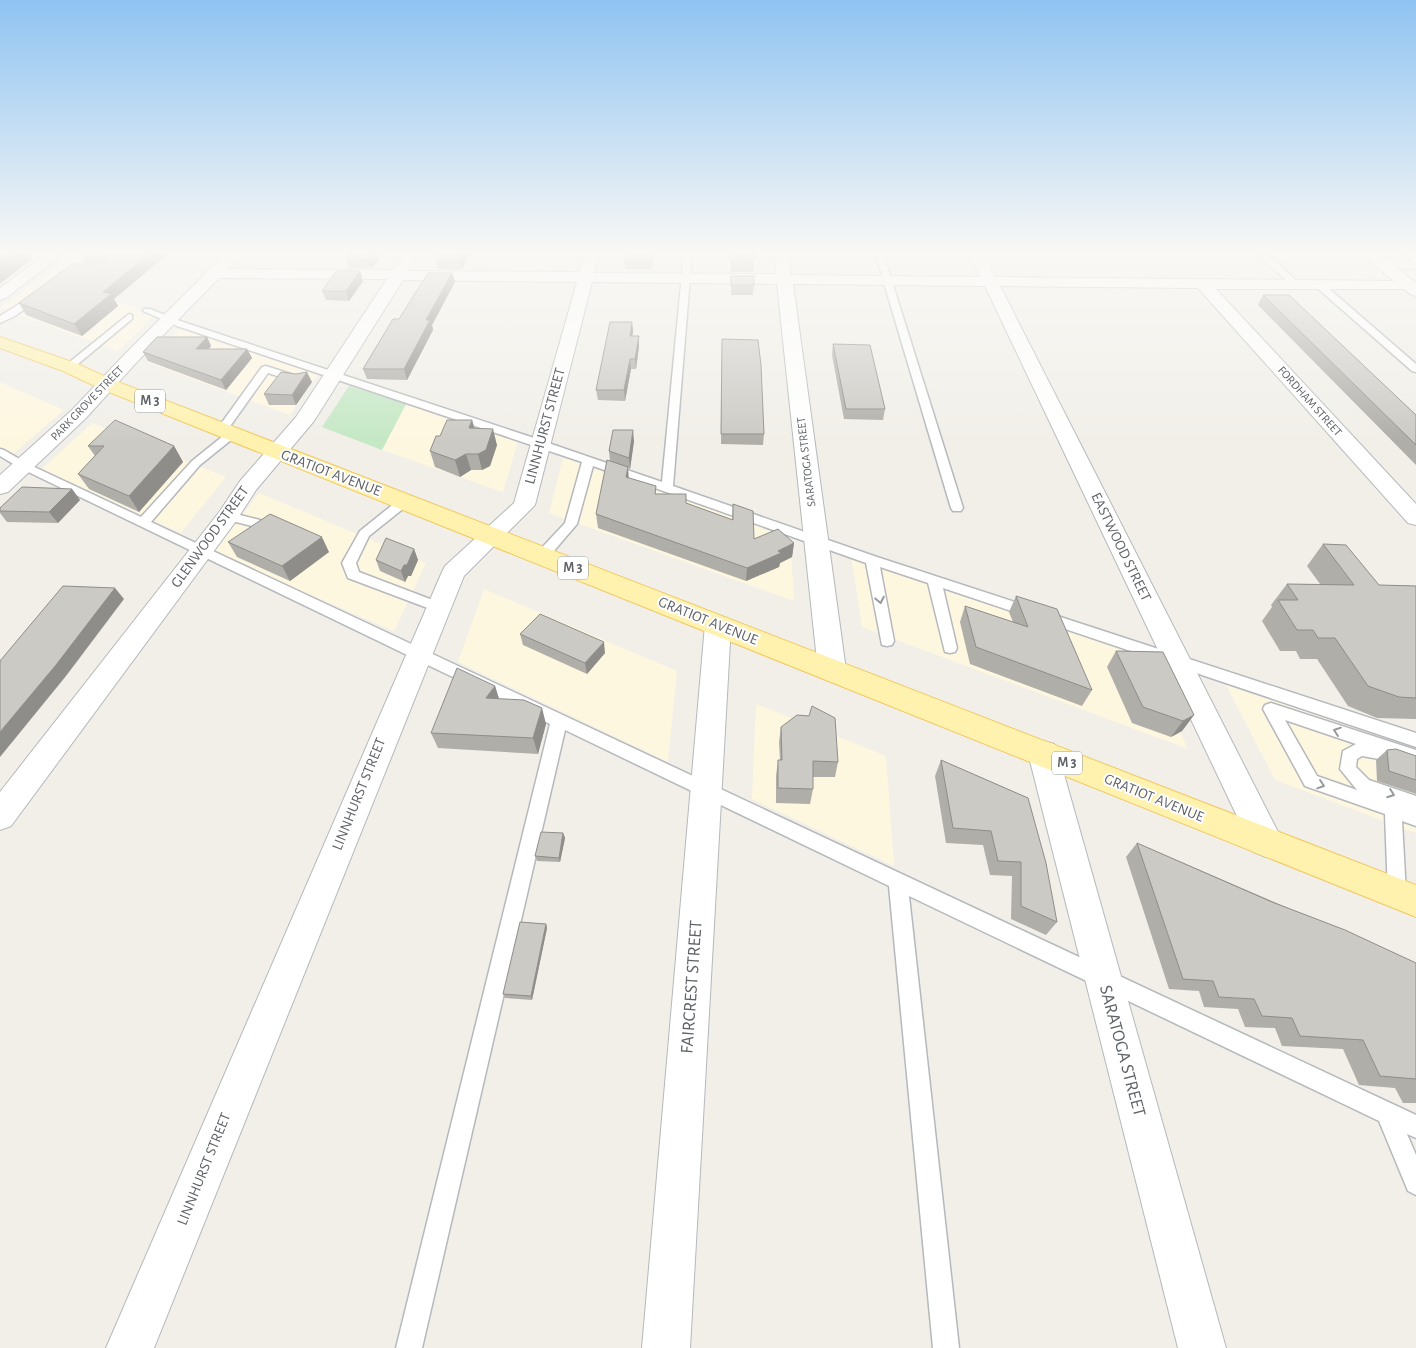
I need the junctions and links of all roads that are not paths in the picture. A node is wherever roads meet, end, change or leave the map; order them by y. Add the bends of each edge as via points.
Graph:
1 (161, 316) edge
2 (172, 316) edge
3 (373, 316) edge
4 (575, 316) edge
5 (683, 316) edge
6 (789, 316) edge
7 (898, 316) edge
8 (1007, 316) edge
9 (1232, 316) edge
10 (1355, 316) edge
11 (129, 317) dead end
12 (169, 319) junction
13 (0, 342) edge
14 (69, 367) junction
15 (1416, 369) edge
16 (335, 375) junction
17 (301, 380) edge
18 (106, 384) junction
19 (227, 432) junction
20 (539, 444) junction
21 (277, 451) junction
22 (0, 452) edge
23 (588, 462) junction
24 (24, 466) junction
25 (0, 487) edge
26 (667, 489) junction
27 (405, 501) junction
28 (957, 508) dead end
29 (267, 516) edge
30 (1416, 518) edge
31 (143, 523) junction
32 (256, 523) junction
33 (235, 524) junction
34 (491, 536) junction
35 (815, 539) junction
36 (202, 550) junction
37 (542, 556) junction
38 (872, 560) junction
39 (934, 580) junction
40 (438, 607) junction
41 (718, 625) junction
42 (887, 641) dead end
43 (950, 648) dead end
44 (418, 653) junction
45 (1176, 661) junction
46 (832, 670) junction
47 (559, 721) junction
48 (1416, 740) edge
49 (1043, 753) junction
50 (1416, 758) edge
51 (1416, 765) edge
52 (706, 790) junction
53 (1416, 804) edge
54 (1393, 810) junction
55 (0, 816) edge
56 (1416, 818) edge
57 (1266, 842) junction
58 (898, 881) junction
59 (1407, 897) edge
60 (1104, 980) junction
61 (1386, 1112) junction
62 (1416, 1127) edge
63 (1416, 1183) edge
64 (130, 1348) edge
65 (410, 1348) edge
66 (666, 1348) edge
67 (946, 1348) edge
68 (1202, 1348) edge

1 - 12 lane
2 - 12 street, PARK GROVE STREET
3 - 16 street, GLENWOOD STREET
4 - 20 street, LINNHURST STREET
5 - 26 lane
6 - 35 street, SARATOGA STREET
7 - 28 lane
8 - 45 street, EASTWOOD STREET
9 - 30 street, FORDHAM STREET
10 - 15 lane
11 - 14 lane
12 - 16 lane
12 - 18 street, PARK GROVE STREET
13 - 14 main road, GRATIOT AVENUE / M 3
14 - 18 main road, GRATIOT AVENUE / M 3
16 - 20 lane
16 - 21 street, GLENWOOD STREET via 303,423
17 - 19 lane via 266,370
18 - 19 main road, GRATIOT AVENUE / M 3
18 - 24 street, PARK GROVE STREET
19 - 21 main road, GRATIOT AVENUE / M 3
19 - 31 lane
20 - 23 lane
20 - 34 street, LINNHURST STREET via 524,506
21 - 27 main road, GRATIOT AVENUE / M 3
21 - 33 street, GLENWOOD STREET via 248,486
22 - 24 lane
23 - 26 lane
23 - 37 lane via 571,524
24 - 25 street, PARK GROVE STREET
24 - 31 lane
26 - 35 lane
27 - 34 main road, GRATIOT AVENUE / M 3
27 - 40 lane via 364,534 349,563 353,575
29 - 32 lane
31 - 36 lane
32 - 33 lane
32 - 33 lane
33 - 36 street, GLENWOOD STREET
34 - 37 main road, GRATIOT AVENUE / M 3
34 - 40 street, LINNHURST STREET via 454,572
35 - 38 lane
35 - 46 street, SARATOGA STREET
36 - 44 lane
36 - 55 street, GLENWOOD STREET
37 - 41 main road, GRATIOT AVENUE / M 3
38 - 39 lane
38 -> 42 lane
39 - 43 lane
39 - 45 lane
40 - 44 street, LINNHURST STREET
41 - 46 main road, GRATIOT AVENUE / M 3
41 - 52 street, FAIRCREST STREET
44 - 47 lane
44 - 64 street, LINNHURST STREET
45 - 48 lane
45 - 57 street, EASTWOOD STREET
46 - 49 main road, GRATIOT AVENUE / M 3
47 - 52 lane
47 - 65 lane
49 - 57 main road, GRATIOT AVENUE / M 3
49 - 60 street, SARATOGA STREET
50 -> 54 lane via 1271,709 1311,782
51 -> 53 lane via 1371,749 1360,749 1349,756 1348,769 1363,784
52 - 58 lane
52 - 66 street, FAIRCREST STREET
54 - 56 lane
54 - 59 lane
57 - 59 main road, GRATIOT AVENUE / M 3
58 - 60 lane
58 - 67 lane
60 - 61 lane
60 - 68 street, SARATOGA STREET
61 - 62 lane
61 - 63 lane

